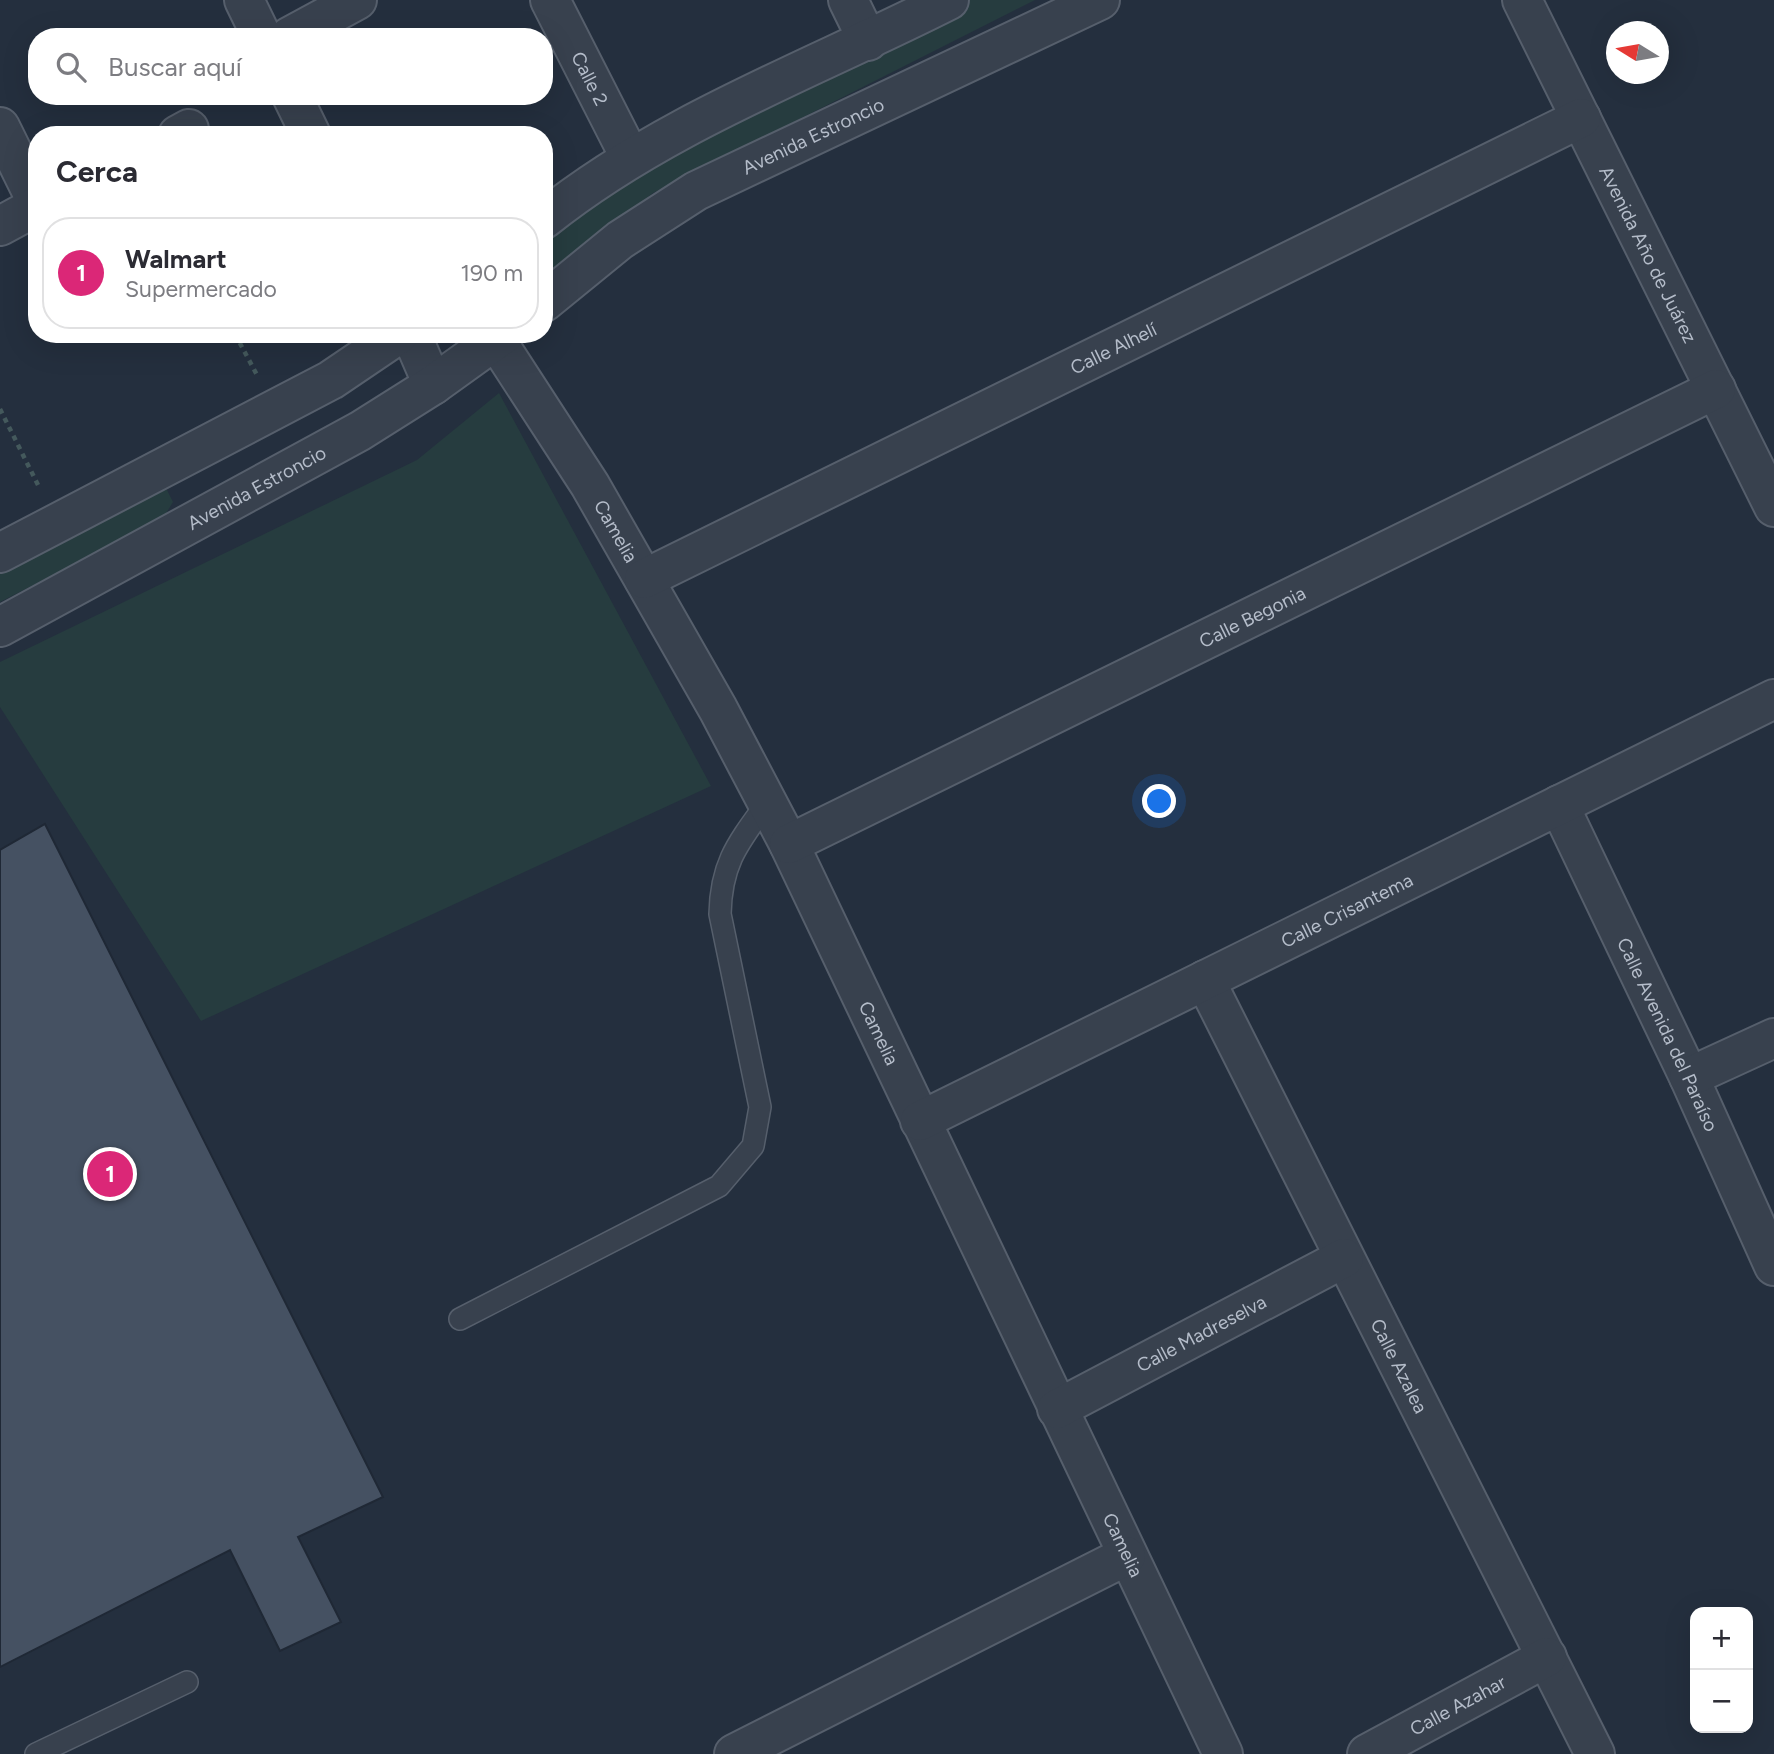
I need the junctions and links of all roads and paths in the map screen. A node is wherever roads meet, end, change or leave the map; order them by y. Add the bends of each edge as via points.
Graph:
1 (244, 0) edge
2 (357, 0) edge
3 (550, 0) edge
4 (848, 0) edge
5 (949, 0) edge
6 (1100, 0) edge
7 (1522, 0) edge
8 (258, 28) edge
9 (306, 28) edge
10 (868, 41) junction
11 (296, 105) edge
12 (1581, 118) junction
13 (307, 126) edge
14 (0, 127) edge
15 (630, 157) junction
16 (28, 185) edge
17 (28, 209) edge
18 (553, 213) edge
19 (0, 226) edge
20 (553, 295) edge
21 (386, 343) edge
22 (415, 343) edge
23 (489, 343) edge
24 (502, 343) edge
25 (433, 385) junction
26 (1716, 389) junction
27 (0, 409) edge
28 (1764, 459) edge
29 (1774, 507) edge
30 (58, 524) junction
31 (0, 552) edge
32 (644, 579) junction
33 (0, 627) edge
34 (1774, 699) edge
35 (767, 803) junction
36 (1559, 805) junction
37 (789, 844) junction
38 (1205, 980) junction
39 (1774, 1038) edge
40 (1689, 1077) junction
41 (920, 1121) junction
42 (1344, 1258) junction
43 (1774, 1266) edge
44 (460, 1320) dead end
45 (1057, 1409) junction
46 (1126, 1556) junction
47 (1547, 1657) junction
48 (187, 1682) dead end
49 (36, 1754) edge
50 (734, 1754) edge
51 (1223, 1754) edge
52 (1367, 1754) edge
53 (1595, 1754) edge

1 - 8 street
2 - 9 street
3 - 15 street, Calle 2
4 - 10 street
5 - 10 street
6 - 20 street, Avenida Estroncio via 696,191 620,240
7 - 12 street, Avenida Año de Juárez
10 - 15 street
11 - 13 street
12 - 26 street, Avenida Año de Juárez
12 - 32 street, Calle Alhelí
14 - 16 street
15 - 18 street
17 - 19 street
21 - 30 street via 331,380
22 - 25 street
23 - 25 street, Avenida Estroncio
24 - 32 street, Camelia
25 - 33 street, Avenida Estroncio via 360,431
26 - 28 street, Avenida Año de Juárez
26 - 37 street, Calle Begonia
27 - 30 path
28 - 29 street, Avenida Año de Juárez
30 - 31 street
32 - 35 street, Camelia
34 - 36 street, Calle Crisantema
35 - 37 street, Camelia
35 - 44 lane via 738,843 721,882 720,914 760,1107 752,1146 719,1185
36 - 38 street, Calle Crisantema
36 - 40 street, Calle Avenida del Paraíso
37 - 41 street, Camelia
38 - 41 street, Calle Crisantema
38 - 42 street, Calle Azalea
39 - 40 street
40 - 43 street, Calle Avenida del Paraíso
41 - 45 street, Camelia
42 - 45 street, Calle Madreselva
42 - 47 street, Calle Azalea
45 - 46 street, Camelia
46 - 50 street
46 - 51 street, Camelia
47 - 52 street, Calle Azahar
47 - 53 street, Calle Azalea
48 - 49 lane

